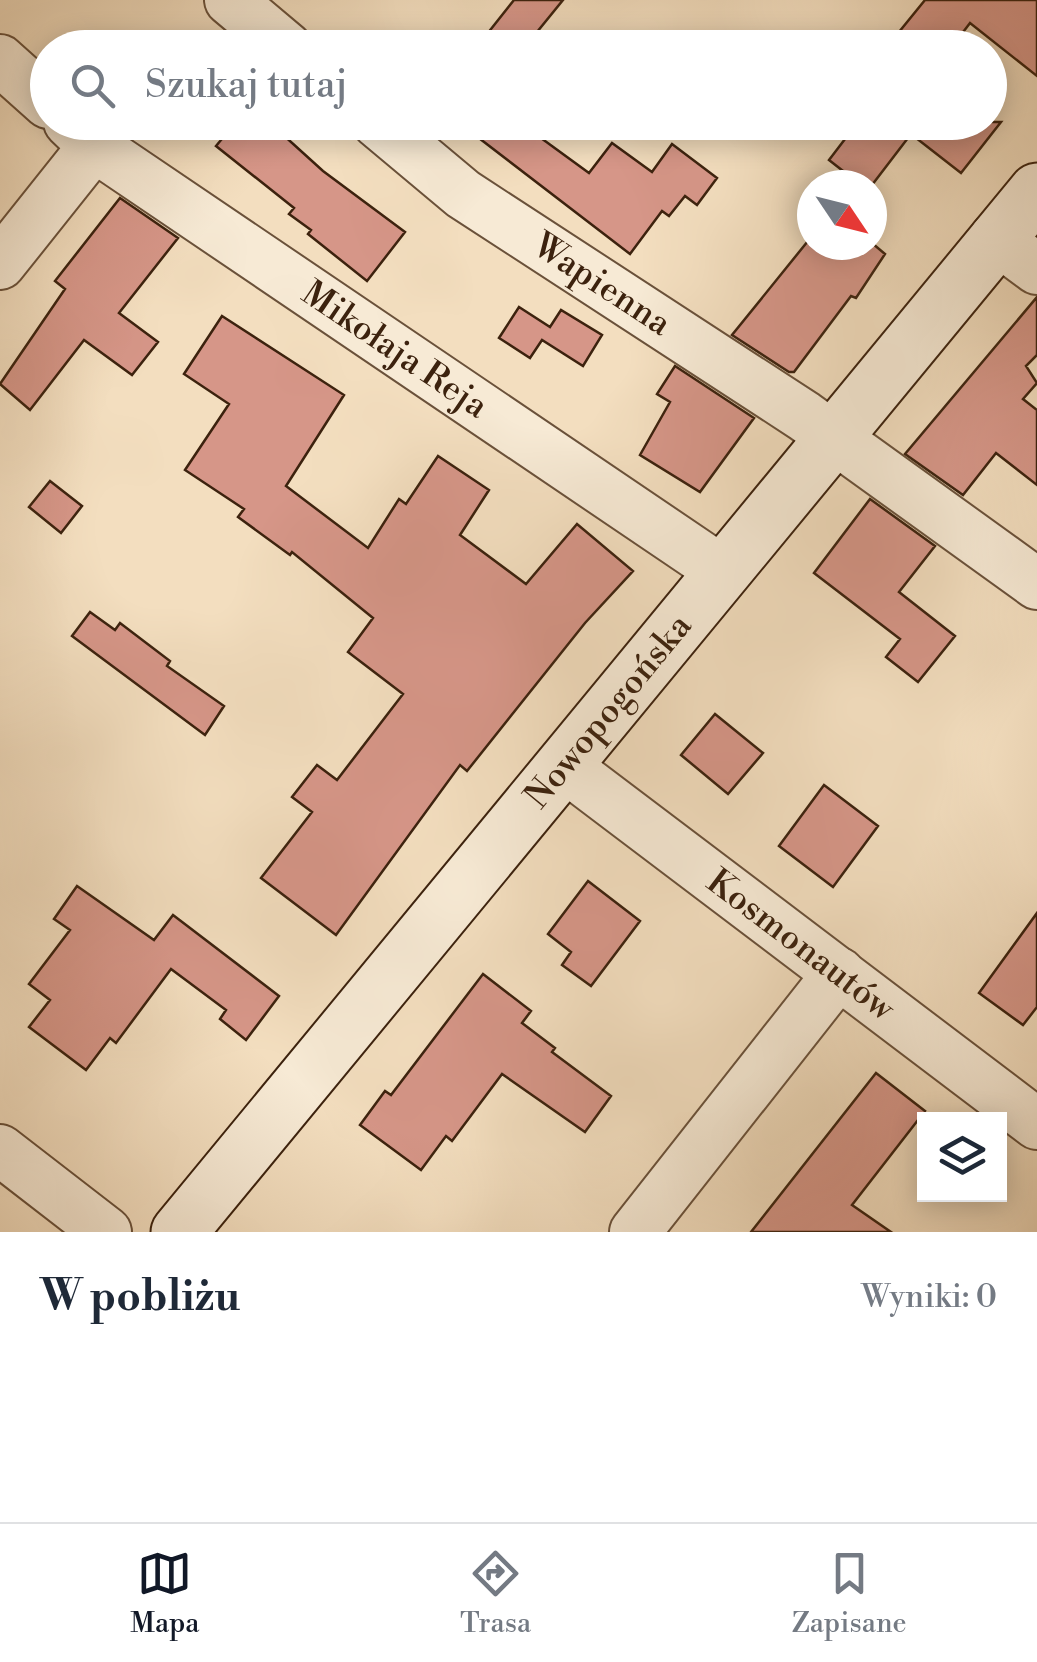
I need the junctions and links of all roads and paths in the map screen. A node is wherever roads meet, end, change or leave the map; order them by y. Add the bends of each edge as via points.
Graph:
1 (230, 0) edge
2 (266, 30) edge
3 (0, 60) edge
4 (30, 87) edge
5 (77, 140) edge
6 (90, 140) edge
7 (398, 140) edge
8 (1037, 191) edge
9 (1016, 254) edge
10 (0, 264) edge
11 (833, 436) junction
12 (722, 571) junction
13 (1037, 584) edge
14 (563, 765) junction
15 (839, 973) junction
16 (1037, 1124) edge
17 (0, 1150) edge
18 (106, 1232) edge
19 (178, 1232) edge
20 (635, 1232) edge

1 - 2 street
3 - 4 street
5 - 10 street
6 - 12 street, Mikołaja Reja
7 - 11 street, Wapienna via 462,194
8 - 9 street, Nowopogońska
9 - 11 street, Nowopogońska
11 - 12 street, Nowopogońska
11 - 13 street, Wapienna
12 - 14 street, Nowopogońska
14 - 15 street, Kosmonautów
14 - 19 street, Nowopogońska
15 - 16 street, Kosmonautów
15 - 20 street
17 - 18 street

